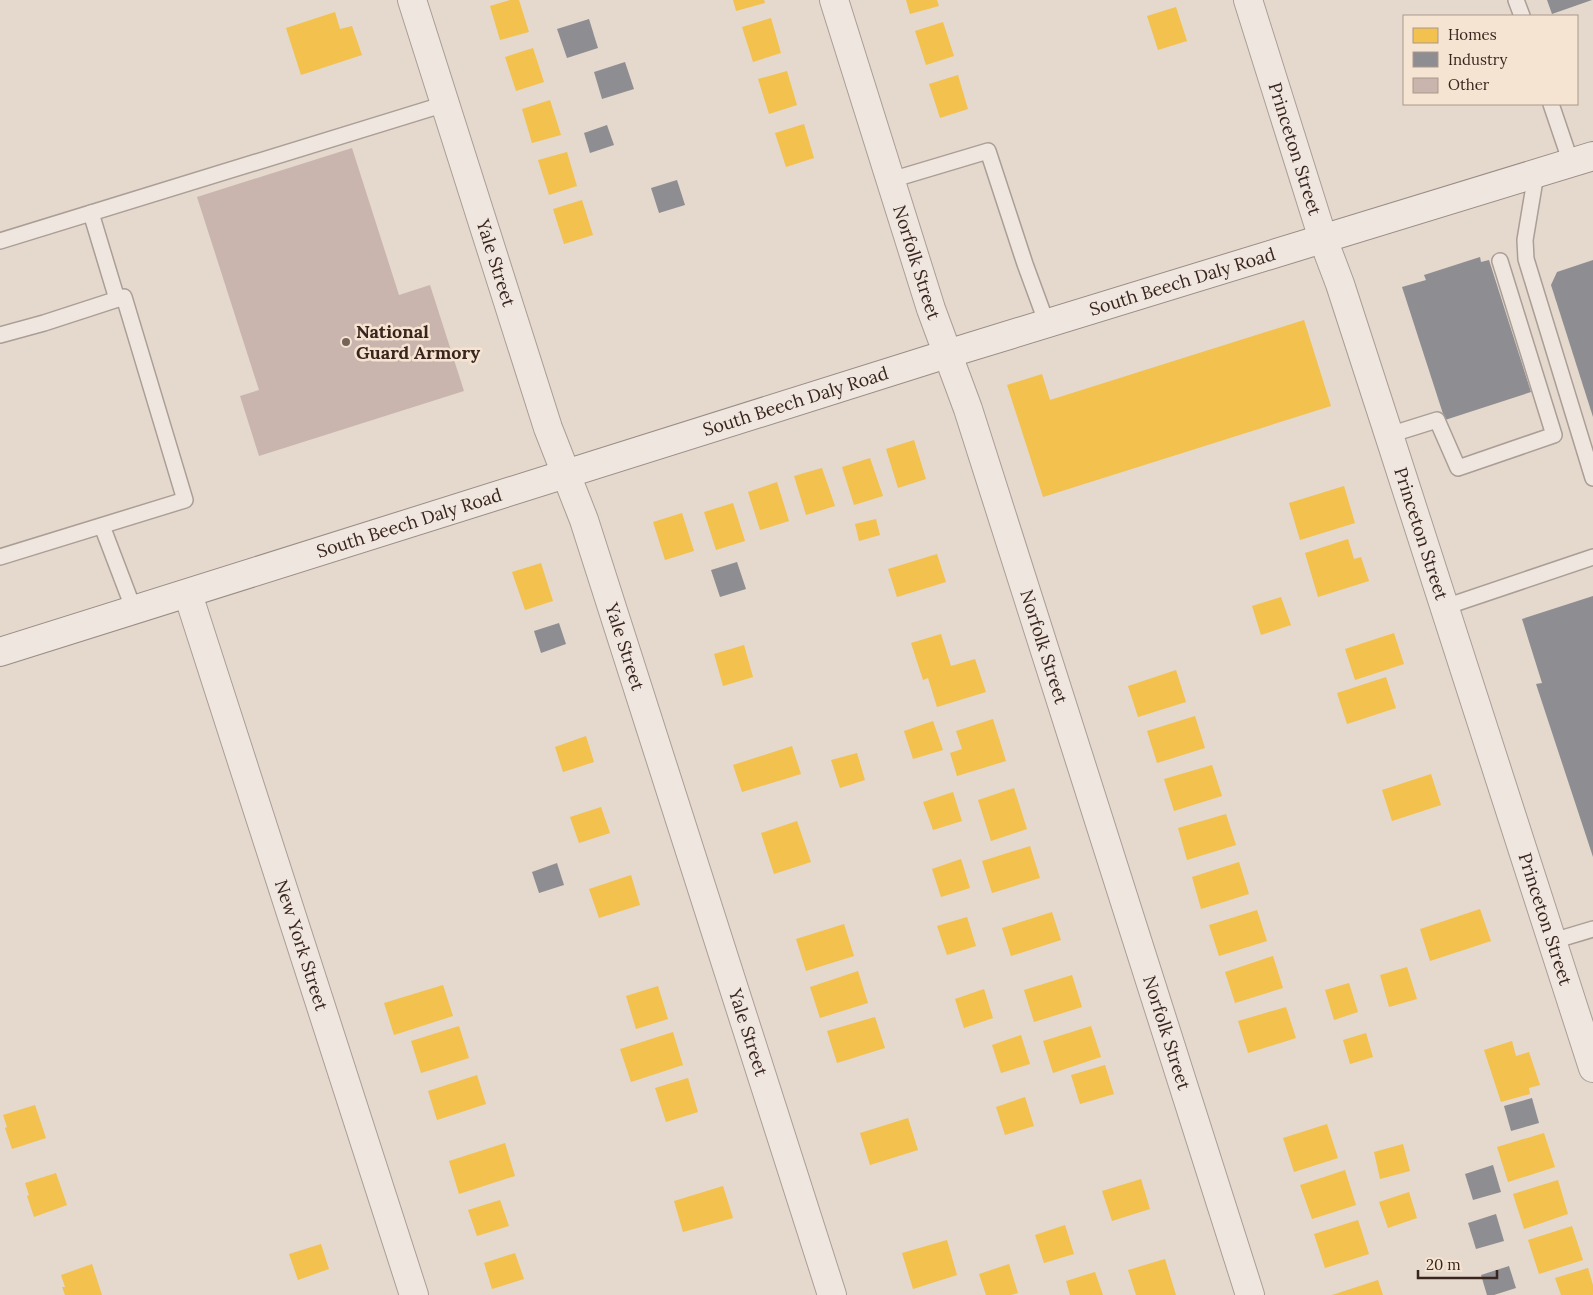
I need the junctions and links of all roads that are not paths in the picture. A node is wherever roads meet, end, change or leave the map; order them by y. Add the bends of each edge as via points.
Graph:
1 (412, 0) edge
2 (834, 0) edge
3 (1248, 0) edge
4 (1516, 0) edge
5 (1522, 15) edge
6 (445, 104) junction
7 (1551, 105) edge
8 (1582, 160) edge
9 (1536, 174) junction
10 (891, 180) junction
11 (91, 213) junction
12 (1323, 239) junction
13 (0, 241) edge
14 (1500, 261) dead end
15 (117, 299) junction
16 (1047, 324) junction
17 (0, 334) edge
18 (947, 354) junction
19 (1389, 435) junction
20 (566, 475) junction
21 (1593, 478) edge
22 (102, 526) junction
23 (0, 557) edge
24 (1593, 557) edge
25 (188, 594) junction
26 (1445, 607) junction
27 (134, 610) junction
28 (0, 652) edge
29 (1593, 929) edge
30 (1552, 942) junction
31 (1593, 1068) edge
32 (414, 1295) edge
33 (832, 1295) edge
34 (1250, 1295) edge

1 - 6 street, Yale Street
2 - 10 street, Norfolk Street
3 - 12 street, Princeton Street
4 - 5 lane
6 - 11 lane
6 - 20 street, Yale Street via 548,428
7 - 8 lane
8 - 9 street, South Beech Daly Road
9 - 12 street, South Beech Daly Road
9 - 21 lane via 1525,240 1526,259
10 - 16 lane via 988,151
10 - 18 street, Norfolk Street
11 - 13 lane
11 - 15 lane
12 - 16 street, South Beech Daly Road
12 - 19 street, Princeton Street
14 - 19 lane via 1554,435 1458,468 1437,420
15 - 17 lane
15 - 22 lane via 124,297 185,500
16 - 18 street, South Beech Daly Road
18 - 20 street, South Beech Daly Road
18 - 34 street, Norfolk Street via 968,409
19 - 26 street, Princeton Street
20 - 25 street, South Beech Daly Road
20 - 33 street, Yale Street via 584,520
22 - 23 lane
22 - 27 lane
24 - 26 lane
25 - 27 street, South Beech Daly Road
25 - 32 street, New York Street
26 - 30 street, Princeton Street
27 - 28 street, South Beech Daly Road
29 - 30 lane
30 - 31 street, Princeton Street

